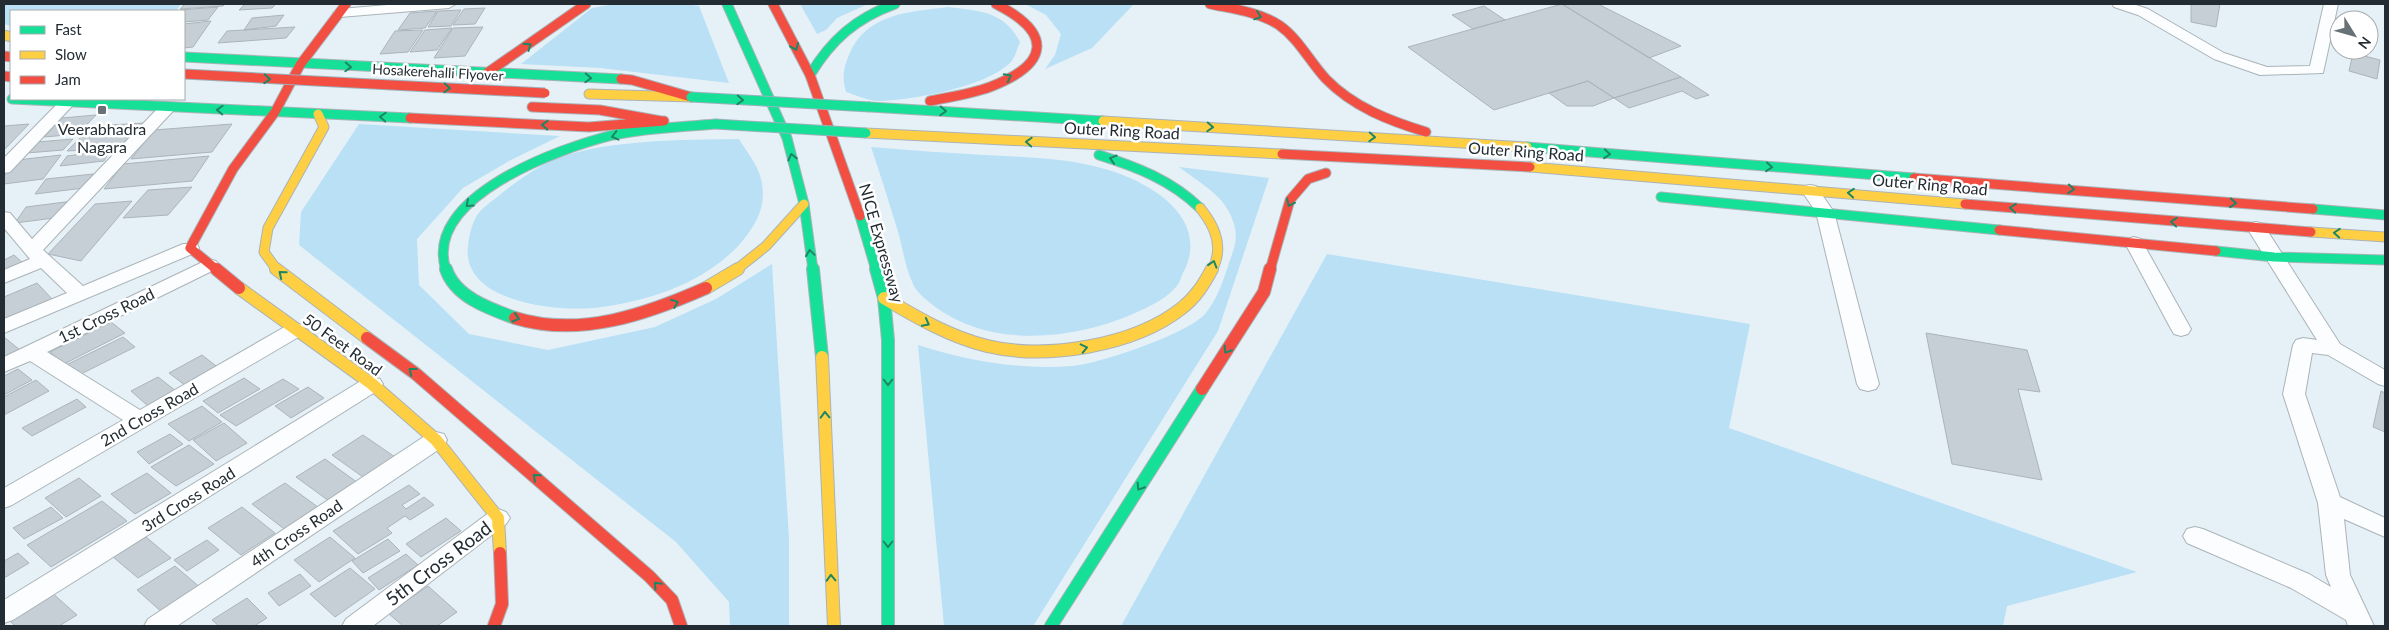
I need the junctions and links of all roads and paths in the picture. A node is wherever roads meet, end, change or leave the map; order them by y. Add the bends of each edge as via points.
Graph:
1 (449, 4) edge
2 (586, 4) edge
3 (773, 4) edge
4 (895, 4) edge
5 (996, 4) edge
6 (1210, 4) edge
7 (2119, 4) edge
8 (2331, 4) edge
9 (724, 6) edge
10 (343, 8) edge
11 (185, 57) edge
12 (300, 65) junction
13 (487, 73) junction
14 (185, 74) edge
15 (810, 75) junction
16 (550, 93) dead end
17 (574, 94) dead end
18 (270, 96) dead end
19 (298, 97) dead end
20 (691, 97) junction
21 (30, 100) edge
22 (67, 102) junction
23 (528, 107) dead end
24 (167, 108) junction
25 (894, 108) junction
26 (275, 112) junction
27 (318, 114) junction
28 (664, 121) junction
29 (715, 124) junction
30 (1472, 143) junction
31 (1059, 144) junction
32 (1270, 153) junction
33 (4, 168) edge
34 (1676, 179) junction
35 (1810, 190) junction
36 (804, 204) junction
37 (1825, 212) junction
38 (2385, 215) edge
39 (6, 223) edge
40 (2256, 228) junction
41 (2385, 237) edge
42 (2134, 243) junction
43 (190, 248) junction
44 (37, 255) junction
45 (2274, 257) junction
46 (2385, 260) edge
47 (209, 265) junction
48 (4, 277) edge
49 (81, 294) junction
50 (884, 298) junction
51 (4, 327) edge
52 (2181, 329) dead end
53 (296, 330) junction
54 (2333, 349) junction
55 (31, 352) junction
56 (4, 365) edge
57 (2385, 379) edge
58 (372, 384) junction
59 (1868, 384) dead end
60 (140, 420) junction
61 (436, 440) junction
62 (4, 499) edge
63 (2330, 503) junction
64 (498, 518) junction
65 (2385, 528) edge
66 (2195, 536) dead end
67 (4, 613) edge
68 (2358, 620) edge
69 (157, 626) edge
70 (355, 626) edge
71 (494, 626) edge
72 (681, 626) edge
73 (834, 626) edge
74 (888, 626) edge
75 (1051, 626) edge

1 - 10 street
13 -> 2 main road
3 -> 15 main road, NICE Expressway
4 - 15 main road via 853,22 828,44
25 -> 5 main road via 956,96 994,84 1025,66 1039,46 1035,26
6 -> 30 main road via 1250,13 1278,25 1294,38 1334,87 1357,104 1421,131
7 - 8 street via 2143,12 2219,56 2266,72 2317,70
36 -> 9 main road via 787,138
10 - 12 main road
11 - 12 main road
12 -> 13 main road
12 - 26 main road
13 -> 20 main road via 632,80
14 -> 16 main road, Hosakerehalli Flyover, bridge
15 - 50 main road, NICE Expressway via 859,214
17 - 20 main road
18 - 19 main road
20 -> 25 main road, Outer Ring Road, bridge
21 - 22 main road
22 - 24 main road
22 - 33 street
23 - 28 main road via 600,110
26 -> 24 main road
24 - 44 street
25 -> 30 main road, Outer Ring Road
26 - 27 main road
26 - 43 main road via 233,169
28 -> 27 main road via 588,127
72 -> 27 main road via 672,600 649,576 416,374 277,270 264,252 268,228 324,127
28 - 29 main road, Outer Ring Road
31 -> 29 main road, Outer Ring Road, bridge
29 -> 36 main road via 636,131 582,144 528,165 482,193 455,217 442,258 450,279 468,298 495,312 537,324 600,323 673,304 713,284 766,246
30 -> 38 main road, Outer Ring Road
31 - 32 main road, Outer Ring Road
50 -> 31 main road via 942,331 998,348 1032,352 1071,351 1108,343 1144,330 1177,311 1200,291 1215,265 1218,239 1195,202 1157,174
32 - 34 main road, Outer Ring Road via 1532,167
32 -> 75 main road via 1331,173 1308,179 1290,200 1264,292
34 - 35 main road, Outer Ring Road
34 - 37 main road via 1656,196
35 - 37 street
40 -> 35 main road, Outer Ring Road
73 -> 36 main road via 821,332
37 - 42 main road
37 - 59 street
39 - 44 street
41 -> 40 main road, Outer Ring Road
40 - 45 street
42 - 45 main road
42 - 52 street
43 - 47 main road, 50 Feet Road
43 - 49 street
44 - 48 street
44 - 49 street
45 - 46 main road
45 - 54 street
47 - 53 main road, 50 Feet Road
47 - 55 street, 1st Cross Road
49 - 51 street
50 -> 74 main road, NICE Expressway via 888,340
53 - 58 main road, 50 Feet Road
53 - 60 street, 2nd Cross Road
54 - 57 street
54 - 63 street via 2302,345 2294,394
55 - 56 street, 1st Cross Road
55 - 60 street
58 - 61 main road, 50 Feet Road
58 - 67 street, 3rd Cross Road
60 - 62 street, 2nd Cross Road
61 - 64 main road, 50 Feet Road
61 - 69 street, 4th Cross Road
63 - 65 street
63 - 68 street via 2338,575
64 - 70 street, 5th Cross Road
64 - 71 main road via 502,604
66 - 68 street via 2300,581

